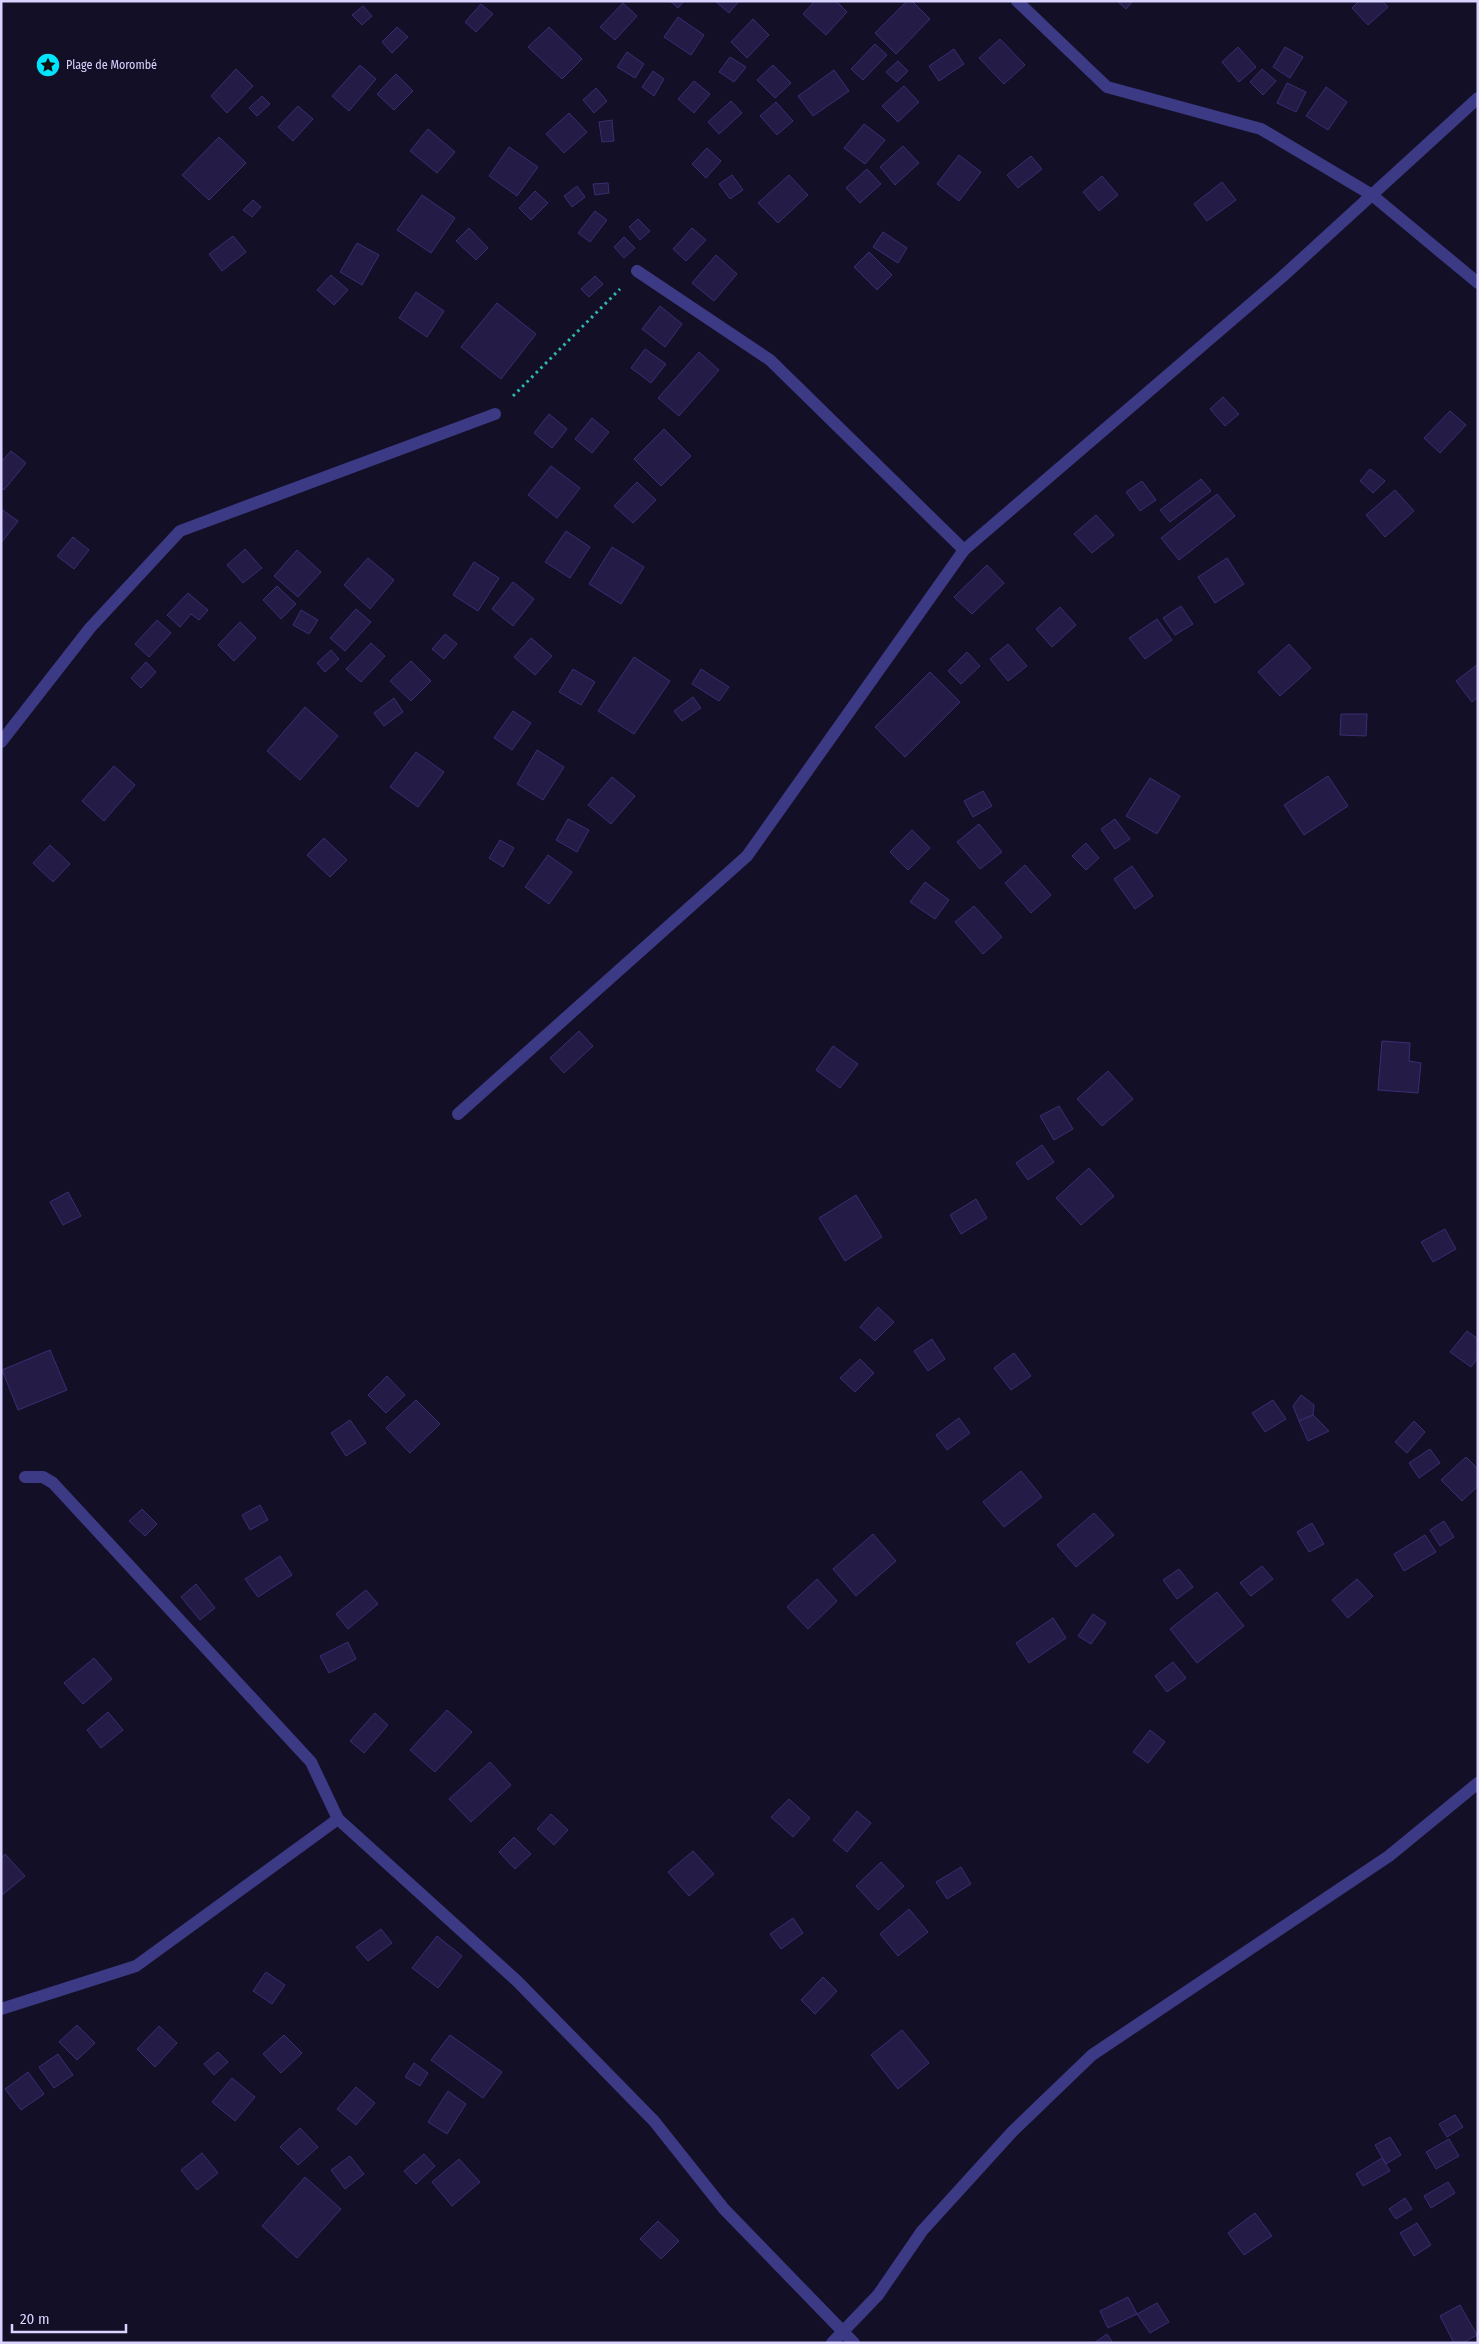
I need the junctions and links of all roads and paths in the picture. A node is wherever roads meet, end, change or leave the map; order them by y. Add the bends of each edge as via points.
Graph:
1 (1017, 1) edge
2 (1478, 98) edge
3 (1372, 195) junction
4 (637, 271) joint
5 (1478, 283) edge
6 (495, 414) joint
7 (964, 550) junction
8 (1, 742) edge
9 (458, 1114) dead end
10 (25, 1477) dead end
11 (1478, 1783) edge
12 (338, 1819) junction
13 (1, 2010) edge
14 (842, 2332) junction
15 (832, 2343) edge
16 (854, 2343) edge

1 - 3 street via 1107,87 1261,129
2 - 3 street
3 - 5 street
3 - 7 street via 1282,277
4 - 6 path
4 - 7 street via 770,360
6 - 8 street via 180,531 90,628
7 - 9 street via 747,856
10 - 12 street via 43,1477 53,1484 305,1755
11 - 14 street via 1389,1856 1092,2055 1012,2132 922,2231 878,2295
12 - 13 street via 136,1966
12 - 14 street via 517,1981 654,2121 724,2209
14 - 15 street
14 - 16 street

